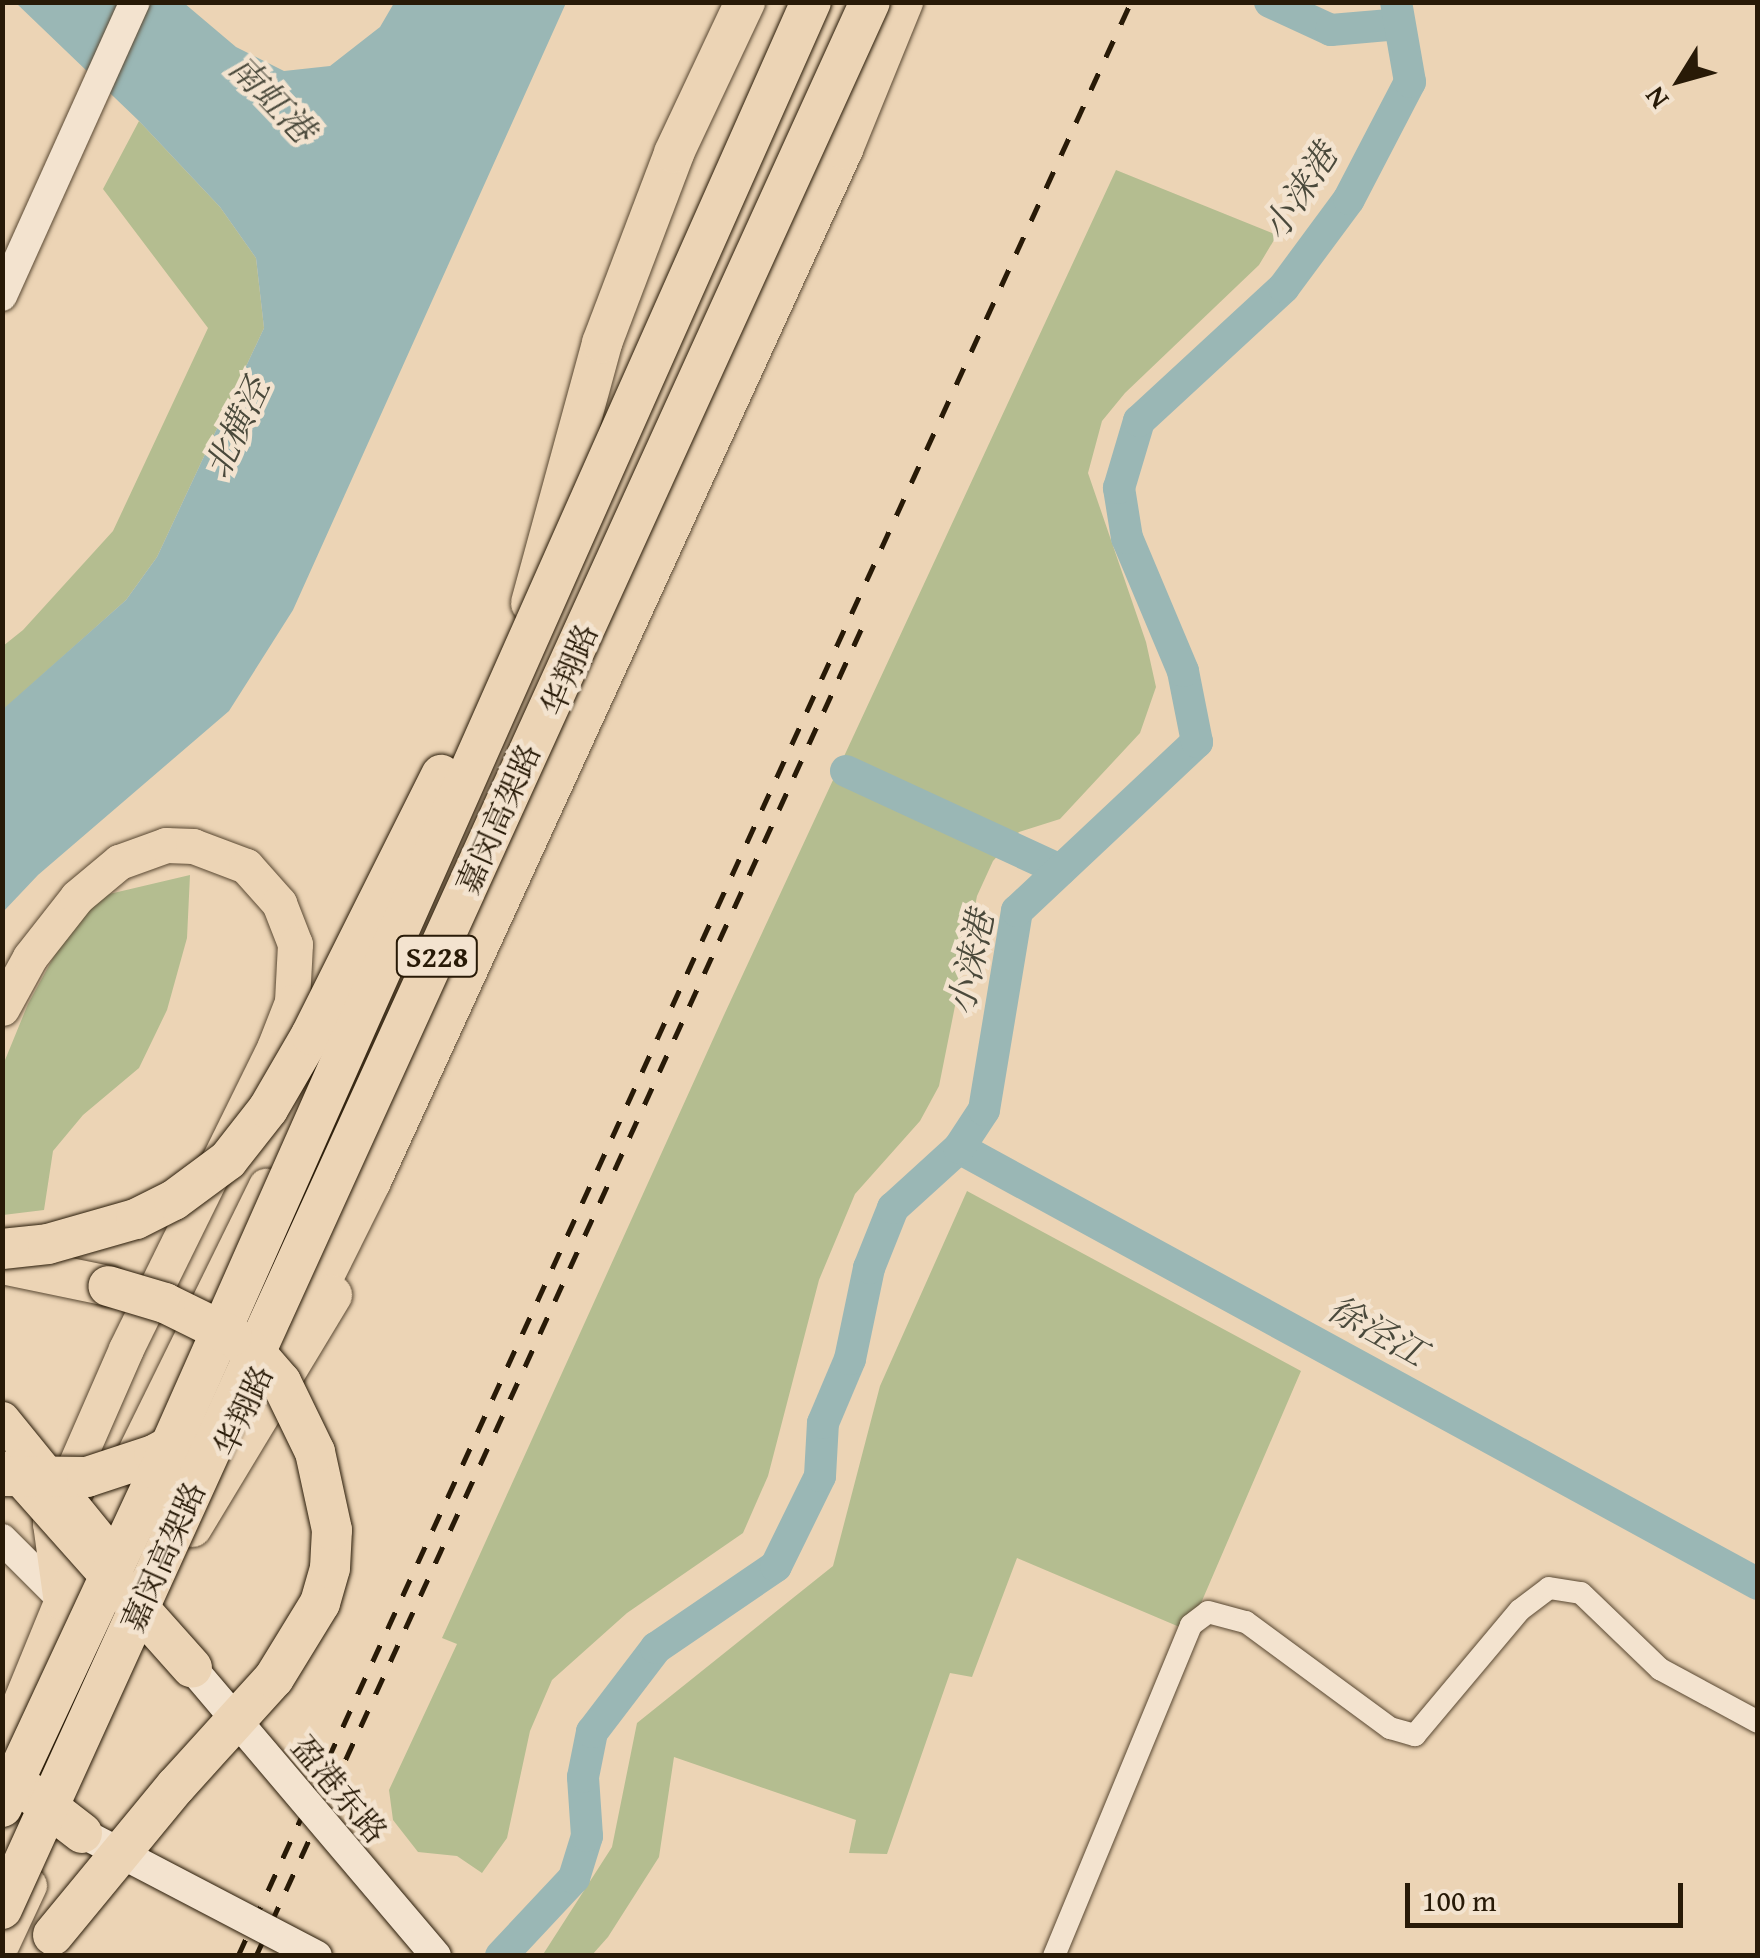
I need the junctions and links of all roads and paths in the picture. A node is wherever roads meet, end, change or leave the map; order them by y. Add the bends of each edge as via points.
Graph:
1 (135, 2) edge
2 (745, 2) edge
3 (811, 2) edge
4 (821, 2) edge
5 (868, 2) edge
6 (903, 2) edge
7 (2, 296) edge
8 (598, 486) junction
9 (680, 505) junction
10 (520, 645) junction
11 (2, 1008) edge
12 (2, 1249) edge
13 (2, 1264) edge
14 (2, 1419) edge
15 (2, 1454) edge
16 (2, 1475) edge
17 (50, 1523) junction
18 (2, 1539) edge
19 (91, 1545) junction
20 (172, 1564) junction
21 (61, 1602) junction
22 (136, 1640) junction
23 (192, 1668) junction
24 (1758, 1722) edge
25 (9, 1731) edge
26 (88, 1752) junction
27 (2, 1763) edge
28 (2, 1790) edge
29 (2, 1807) edge
30 (82, 1833) junction
31 (2, 1909) edge
32 (2, 1943) edge
33 (40, 1956) edge
34 (318, 1956) edge
35 (436, 1956) edge
36 (1054, 1956) edge

1 - 7 main road
2 - 10 highway via 674,153 602,343
3 - 8 highway, 嘉闵高架路 / S228, bridge
4 - 10 main road, 华翔路
5 - 20 main road, 华翔路 via 653,476 317,1258
5 - 31 highway, 嘉闵高架路 / S228, bridge
6 - 9 highway
8 - 12 highway, bridge via 498,660 268,1109 228,1160 174,1200 88,1234
8 - 29 highway, 嘉闵高架路 / S228, bridge
9 - 16 highway, bridge via 306,1314 219,1415 154,1455 87,1477
9 - 20 highway via 608,716 502,952 366,1235
10 - 19 main road, 华翔路
11 - 17 main road via 50,928 98,876 139,851 193,846 246,866 279,903 294,944 292,1002 283,1025
13 - 33 highway, bridge via 164,1303 232,1336 260,1358 300,1414 332,1530 320,1604 292,1654 112,1861
14 - 23 main road, bridge via 90,1526
15 - 23 highway, bridge
16 - 17 main road
17 - 19 main road
17 - 21 main road, 华翔路
18 - 21 main road
19 - 20 main road
19 - 21 main road, 华翔路
20 - 22 main road, 华翔路
21 - 22 main road
21 - 25 main road, 华翔路
22 - 26 main road, 华翔路
23 - 35 main road, 盈港东路, bridge
24 - 36 street via 1660,1670 1581,1592 1550,1588 1520,1610 1416,1736 1390,1728 1246,1622 1208,1612 1191,1624
25 - 26 main road
26 - 32 main road, 华翔路
27 - 30 highway, bridge via 32,1796
28 - 30 main road, bridge
30 - 34 main road, bridge

